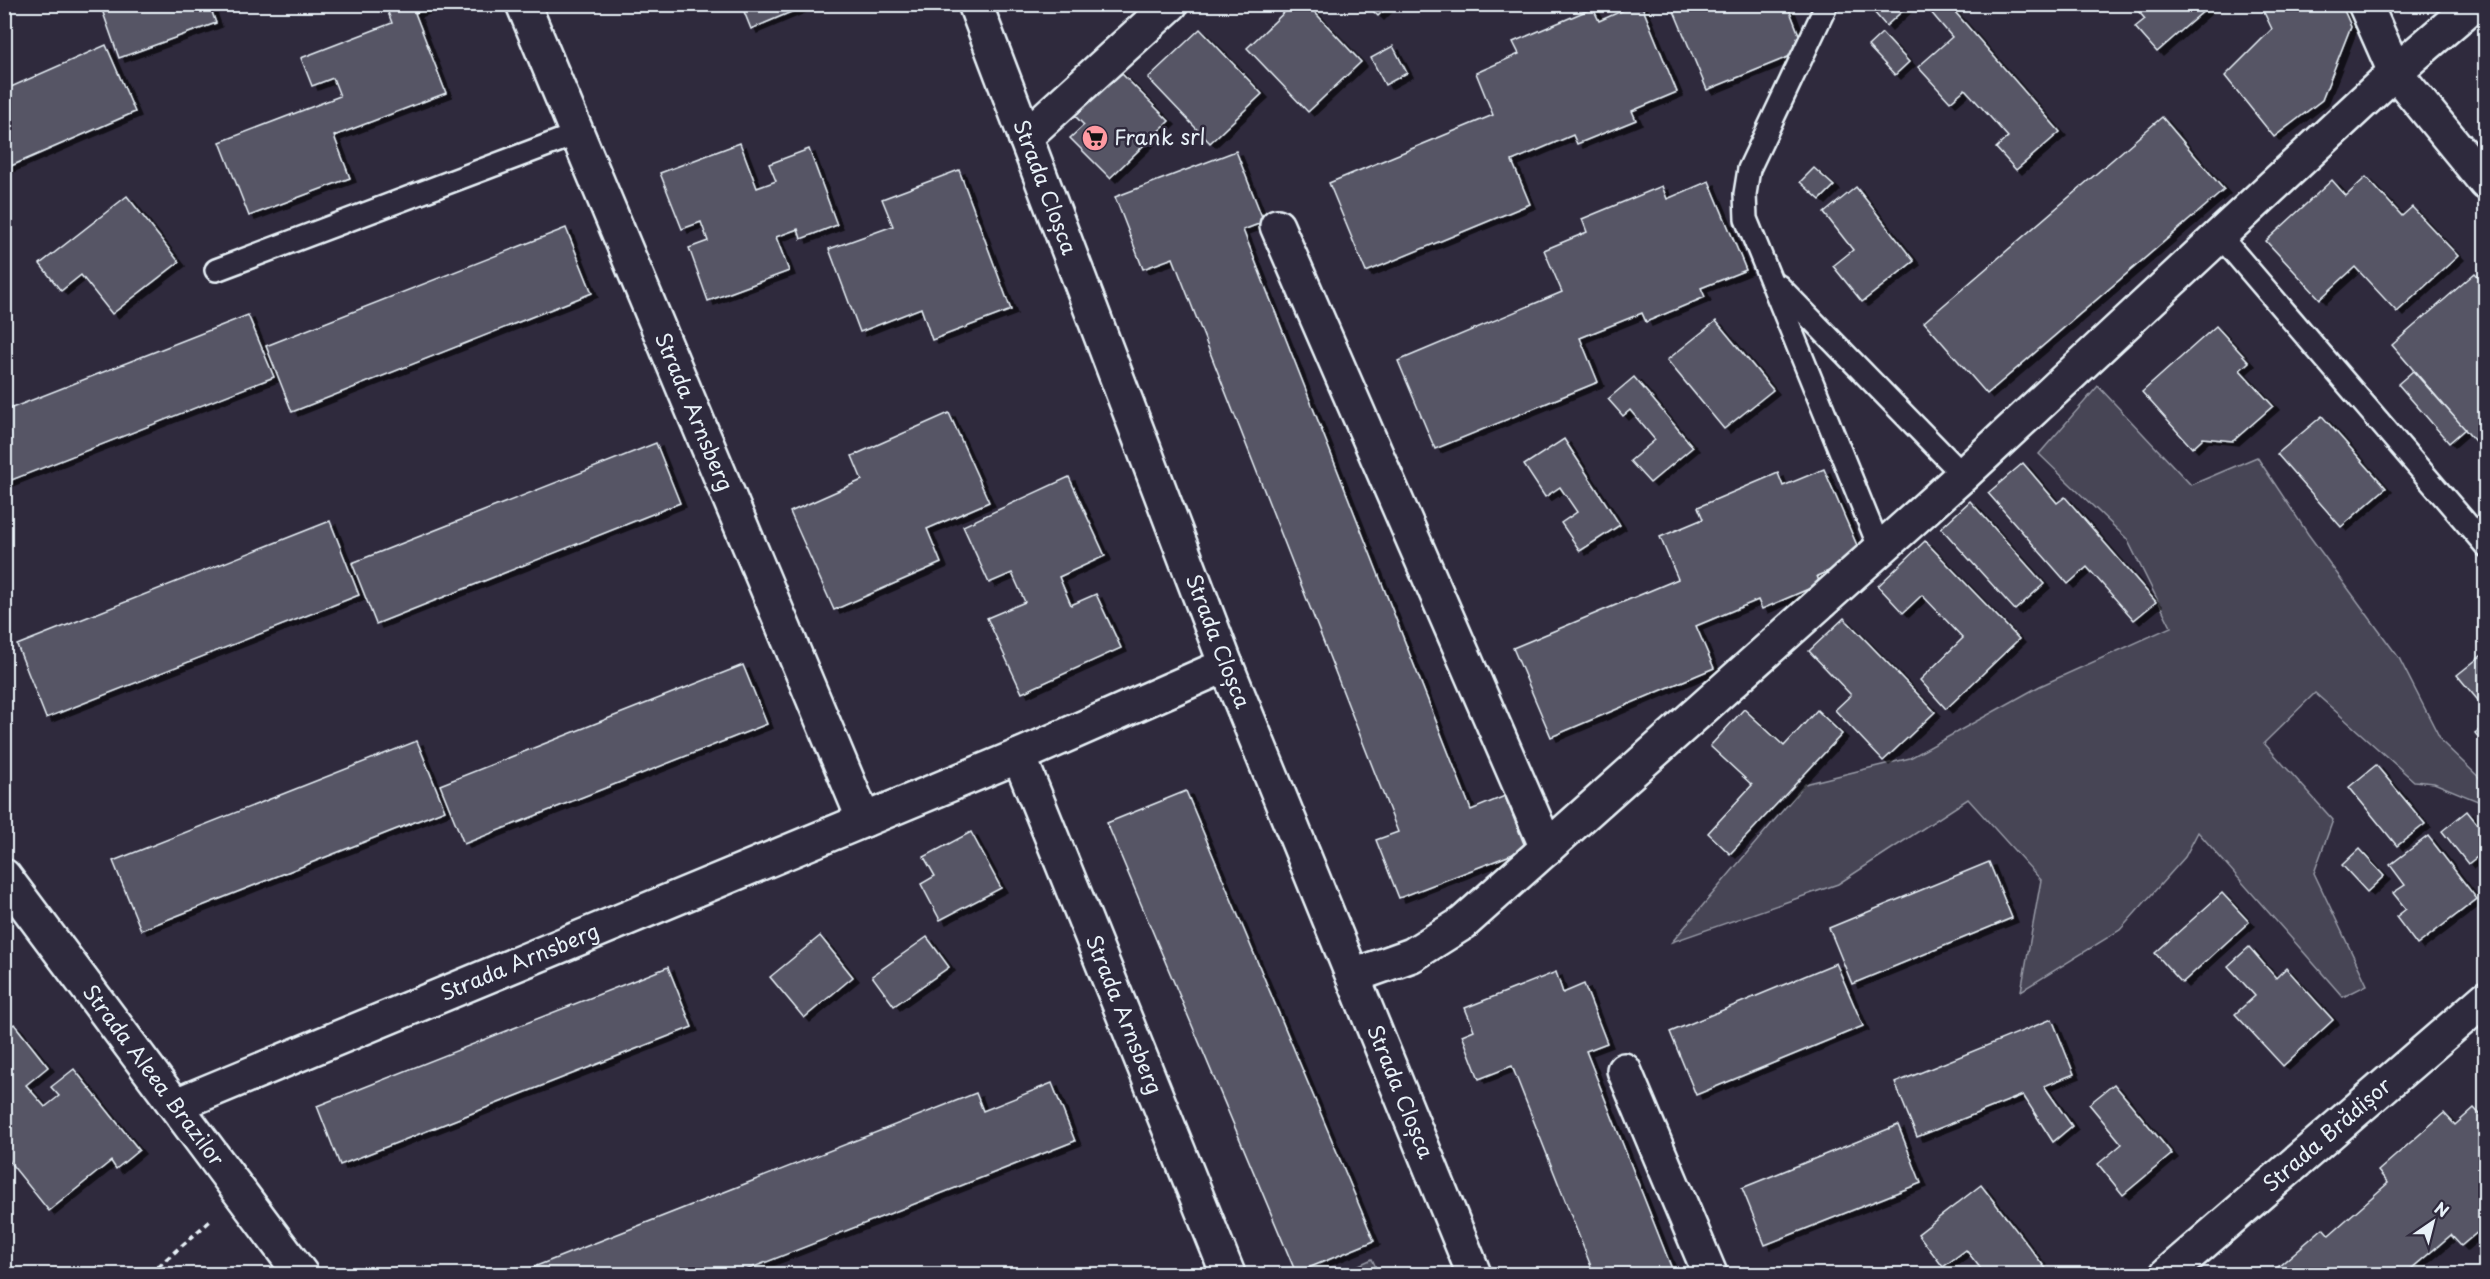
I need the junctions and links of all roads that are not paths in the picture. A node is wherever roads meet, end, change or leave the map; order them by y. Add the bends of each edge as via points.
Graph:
1 (523, 4) edge
2 (975, 4) edge
3 (1171, 4) edge
4 (1827, 4) edge
5 (2364, 4) edge
6 (2474, 4) edge
7 (2395, 72) junction
8 (577, 134) junction
9 (1025, 137) junction
10 (2486, 183) edge
11 (1277, 226) dead end
12 (2220, 236) junction
13 (216, 270) dead end
14 (1773, 280) junction
15 (1963, 475) junction
16 (2486, 546) edge
17 (1880, 549) junction
18 (1226, 665) junction
19 (1019, 756) junction
20 (864, 820) junction
21 (1547, 848) junction
22 (4, 876) edge
23 (1353, 976) junction
24 (2486, 998) edge
25 (1623, 1070) dead end
26 (176, 1105) junction
27 (301, 1275) edge
28 (1228, 1275) edge
29 (1474, 1275) edge
30 (1710, 1275) edge
31 (2167, 1275) edge

1 - 8 street, Strada Arnsberg
2 - 9 street, Strada Cloșca
3 - 9 street
4 - 14 lane via 1749,169 1746,219
5 - 7 street
6 - 7 street
7 - 10 street
7 - 12 street
8 - 13 lane
8 - 20 street, Strada Arnsberg
9 - 18 street, Strada Cloșca
11 - 21 street
12 - 15 street
12 - 16 lane
14 - 15 lane
14 - 17 lane
15 - 17 street
17 - 21 street
18 - 19 street, Strada Arnsberg
18 - 23 street, Strada Cloșca
19 - 20 street, Strada Arnsberg
19 - 28 street, Strada Arnsberg
20 - 26 street, Strada Arnsberg
21 - 23 street via 1463,923 1412,955
22 - 26 street, Strada Aleea Brazilor
23 - 29 street, Strada Cloșca
24 - 31 street, Strada Brădișor
25 - 30 street
26 - 27 street, Strada Aleea Brazilor

